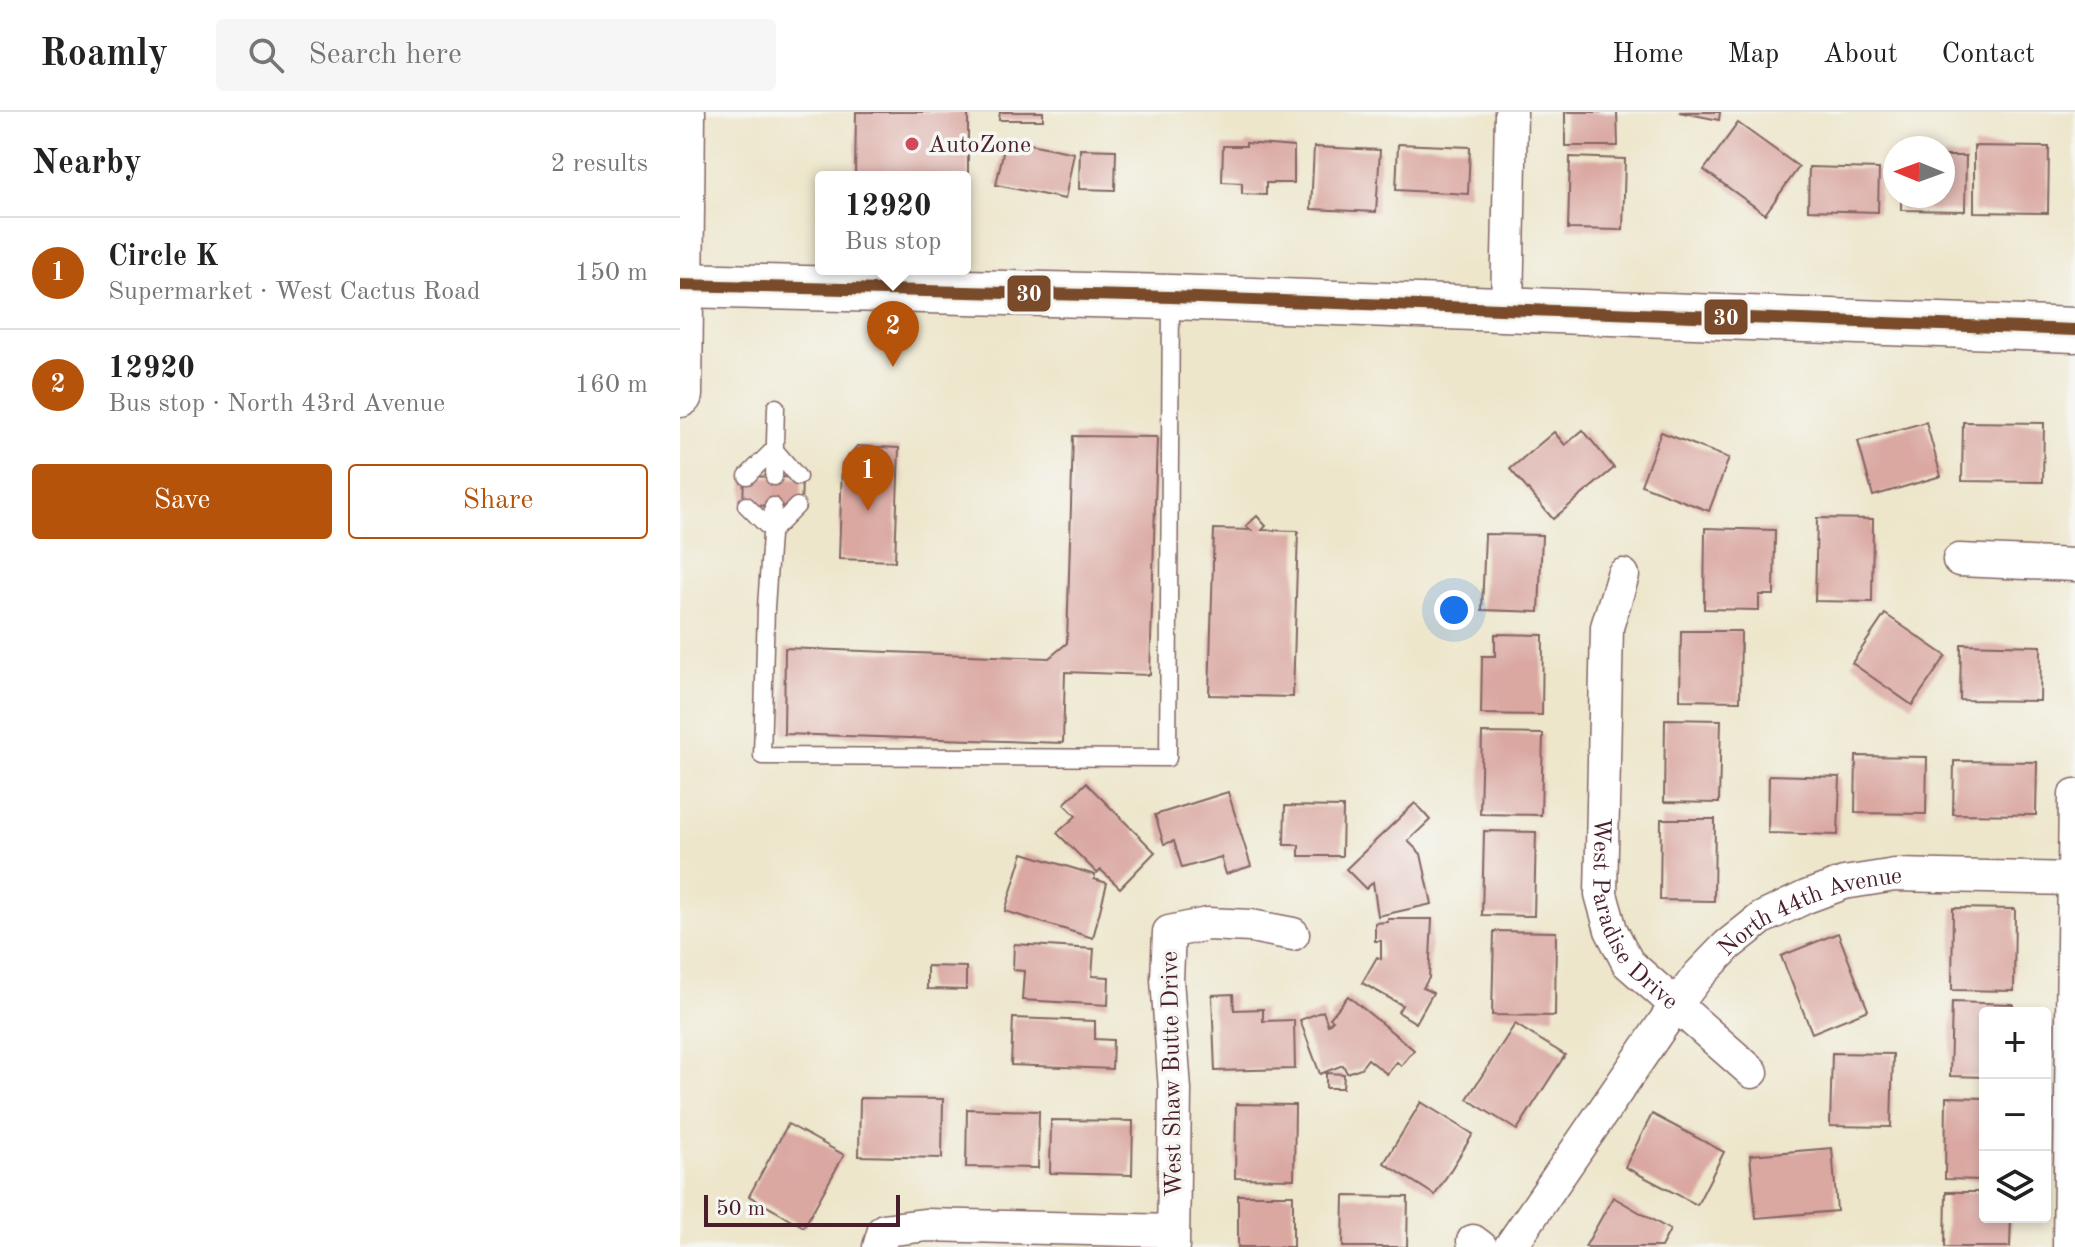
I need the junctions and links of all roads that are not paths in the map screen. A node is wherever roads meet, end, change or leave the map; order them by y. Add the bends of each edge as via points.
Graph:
1 (683, 112) edge
2 (1511, 112) edge
3 (680, 285) edge
4 (1171, 297) junction
5 (1507, 310) junction
6 (2075, 330) edge
7 (680, 395) edge
8 (776, 407) dead end
9 (774, 449) junction
10 (747, 476) dead end
11 (774, 477) dead end
12 (798, 477) dead end
13 (746, 505) dead end
14 (773, 506) dead end
15 (797, 506) dead end
16 (772, 531) junction
17 (1959, 560) dead end
18 (2075, 565) edge
19 (1623, 575) dead end
20 (2075, 795) edge
21 (2073, 879) edge
22 (1293, 934) dead end
23 (1676, 1005) junction
24 (1752, 1072) dead end
25 (882, 1239) edge
26 (1173, 1239) edge
27 (1510, 1247) edge
28 (2069, 1247) edge

1 - 3 main road
2 - 5 street
3 - 4 main road
3 - 7 main road
4 - 5 main road
4 - 16 lane via 1168,758 762,756
5 - 6 main road
8 - 9 lane
9 - 10 lane
9 - 11 lane
9 - 12 lane
13 - 16 lane
14 - 16 lane
15 - 16 lane
17 - 18 street
19 - 23 street, West Paradise Drive via 1607,627 1601,894 1628,963
20 - 21 street
21 - 23 street, North 44th Avenue via 1895,875 1844,883 1762,918 1728,945
21 - 28 street
22 - 26 street, West Shaw Butte Drive via 1207,924 1169,932
23 - 24 street
23 - 27 street, West Paradise Drive
25 - 26 street via 926,1225

